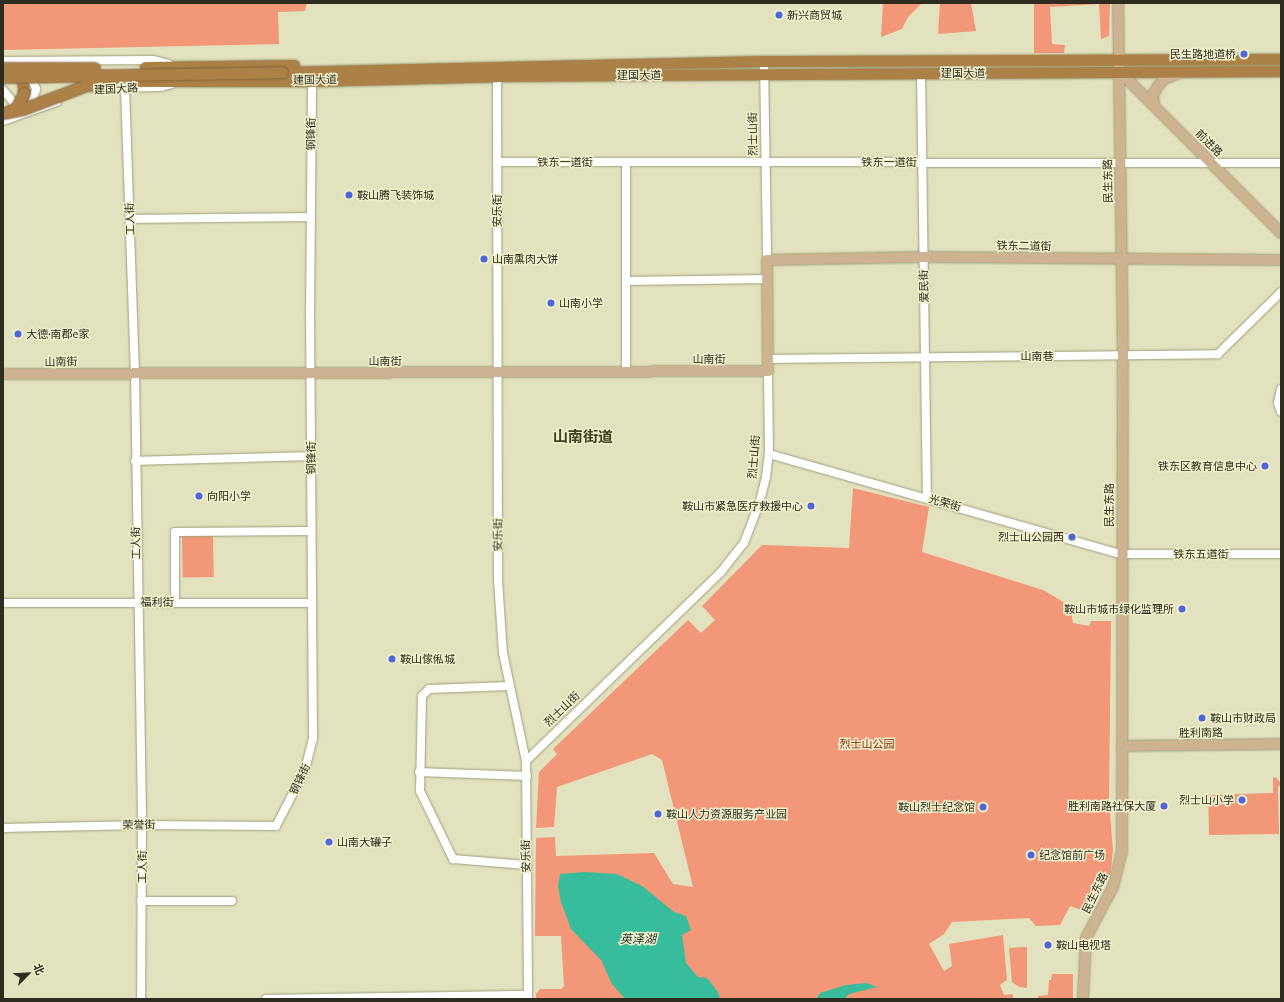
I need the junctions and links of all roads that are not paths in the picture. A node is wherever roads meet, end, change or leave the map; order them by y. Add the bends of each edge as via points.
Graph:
1 (1118, 3) edge
2 (1119, 59) junction
3 (1214, 59) junction
4 (1281, 59) edge
5 (764, 61) junction
6 (6, 67) edge
7 (183, 67) junction
8 (384, 68) junction
9 (1119, 71) junction
10 (1185, 71) junction
11 (1216, 71) junction
12 (1281, 71) edge
13 (497, 72) junction
14 (922, 73) junction
15 (765, 74) junction
16 (312, 81) junction
17 (130, 84) junction
18 (3, 90) edge
19 (1154, 106) junction
20 (24, 112) junction
21 (4, 117) edge
22 (766, 161) junction
23 (497, 162) junction
24 (626, 162) junction
25 (922, 162) junction
26 (1120, 163) junction
27 (1281, 163) edge
28 (1213, 165) junction
29 (310, 217) junction
30 (130, 219) junction
31 (1281, 233) edge
32 (923, 257) junction
33 (767, 260) junction
34 (1121, 260) junction
35 (1281, 260) edge
36 (766, 279) junction
37 (626, 281) junction
38 (1281, 292) edge
39 (1123, 355) junction
40 (925, 357) junction
41 (768, 359) junction
42 (768, 371) junction
43 (135, 372) junction
44 (626, 372) junction
45 (498, 373) junction
46 (3, 374) edge
47 (311, 374) junction
48 (1281, 389) edge
49 (1281, 412) edge
50 (769, 454) junction
51 (311, 456) junction
52 (135, 461) junction
53 (927, 498) junction
54 (311, 531) junction
55 (1121, 554) junction
56 (1281, 554) edge
57 (137, 602) junction
58 (175, 602) junction
59 (3, 603) edge
60 (310, 603) junction
61 (509, 686) junction
62 (1281, 744) edge
63 (1122, 746) junction
64 (526, 762) junction
65 (419, 772) junction
66 (527, 776) junction
67 (142, 825) junction
68 (276, 826) joint
69 (3, 828) edge
70 (526, 864) junction
71 (142, 901) junction
72 (232, 901) dead end
73 (528, 997) edge
74 (141, 999) edge
75 (266, 999) edge
76 (1083, 999) edge

1 - 2 main road, 民生东路
2 - 3 highway, 建国大道
2 - 5 highway, 建国大道
2 - 9 main road, 民生东路
3 - 4 highway, 建国大道
3 - 11 highway via 1206,64 1207,68
5 - 13 highway, 建国大道
5 - 15 street, 烈士山街
6 - 7 highway, bridge
6 - 7 street via 153,60
6 - 8 highway, 建国大道, bridge via 282,72
6 - 20 street via 29,73 35,83 33,101
6 - 21 highway, bridge via 17,73 22,81 24,93 16,108
7 - 8 highway via 322,64
8 - 13 highway, 建国大道
9 - 10 highway, 建国大道
9 - 14 highway, 建国大道
9 - 19 main road, 前进路
9 - 26 main road, 民生东路
10 - 11 highway, 建国大道
10 - 19 main road via 1164,79 1153,95
11 - 12 highway, 建国大道
13 - 15 highway, 建国大道
13 - 16 highway, 建国大道
13 - 23 street, 安乐街
14 - 15 highway, 建国大道
14 - 25 street, 爱民街
15 - 22 street, 烈士山街
16 - 17 highway, 建国大道 via 187,81
16 - 29 street, 钢锋街
17 - 20 highway, 建国大道, bridge via 107,81 87,85
17 - 30 street, 工人街
18 - 21 street via 9,95 15,109
19 - 28 main road, 前进路
20 - 21 highway, 建国大道, bridge
22 - 24 street, 铁东一道街
22 - 25 street, 铁东一道街
22 - 33 street, 烈士山街
23 - 24 street, 铁东一道街
23 - 45 street, 安乐街
24 - 37 street
25 - 26 street, 铁东一道街
25 - 32 street, 爱民街
26 - 28 street, 铁东一道街
26 - 34 main road, 民生东路
27 - 28 street, 铁东一道街
28 - 31 main road, 前进路
29 - 30 street
29 - 47 street, 钢锋街
30 - 43 street, 工人街
32 - 33 main road, 铁东二道街
32 - 34 main road, 铁东二道街
32 - 40 street, 爱民街
33 - 36 main road, 烈士山街
34 - 35 main road, 铁东二道街
34 - 39 main road, 民生东路
36 - 37 street
36 - 41 main road, 烈士山街
37 - 44 street
38 - 39 street, 山南巷 via 1218,354
39 - 40 street, 山南巷
39 - 55 main road, 民生东路
40 - 41 street, 山南巷
40 - 53 street, 爱民街
41 - 42 main road, 烈士山街
42 - 44 main road, 山南街
42 - 50 street, 烈士山街
43 - 46 main road, 山南街
43 - 47 main road, 山南街
43 - 52 street, 工人街
44 - 45 main road, 山南街
45 - 47 main road, 山南街
45 - 61 street, 安乐街 via 498,580 503,653
47 - 51 street, 钢锋街
48 - 49 street via 1278,403
50 - 53 street, 光荣街
50 - 64 street, 烈士山街 via 760,501 744,543 733,558
51 - 52 street
51 - 54 street, 钢锋街
52 - 57 street, 工人街
53 - 55 street, 光荣街
54 - 58 street via 175,532
54 - 60 street, 钢锋街
55 - 56 street, 铁东五道街
55 - 63 main road, 民生东路
57 - 58 street, 福利街
57 - 59 street, 福利街
57 - 67 street, 工人街
58 - 60 street, 福利街
60 - 68 street, 钢锋街 via 311,754
61 - 64 street, 安乐街
61 - 65 street via 428,689 422,696
62 - 63 main road, 胜利南路
63 - 76 main road, 民生东路 via 1122,852 1113,888 1086,938
64 - 66 street, 安乐街
65 - 66 street
65 - 70 street via 420,791 452,859
66 - 70 street, 安乐街
67 - 68 street, 荣誉街
67 - 69 street, 荣誉街
67 - 71 street, 工人街
70 - 73 street, 安乐街
71 - 72 street
71 - 74 street, 工人街
73 - 75 street

